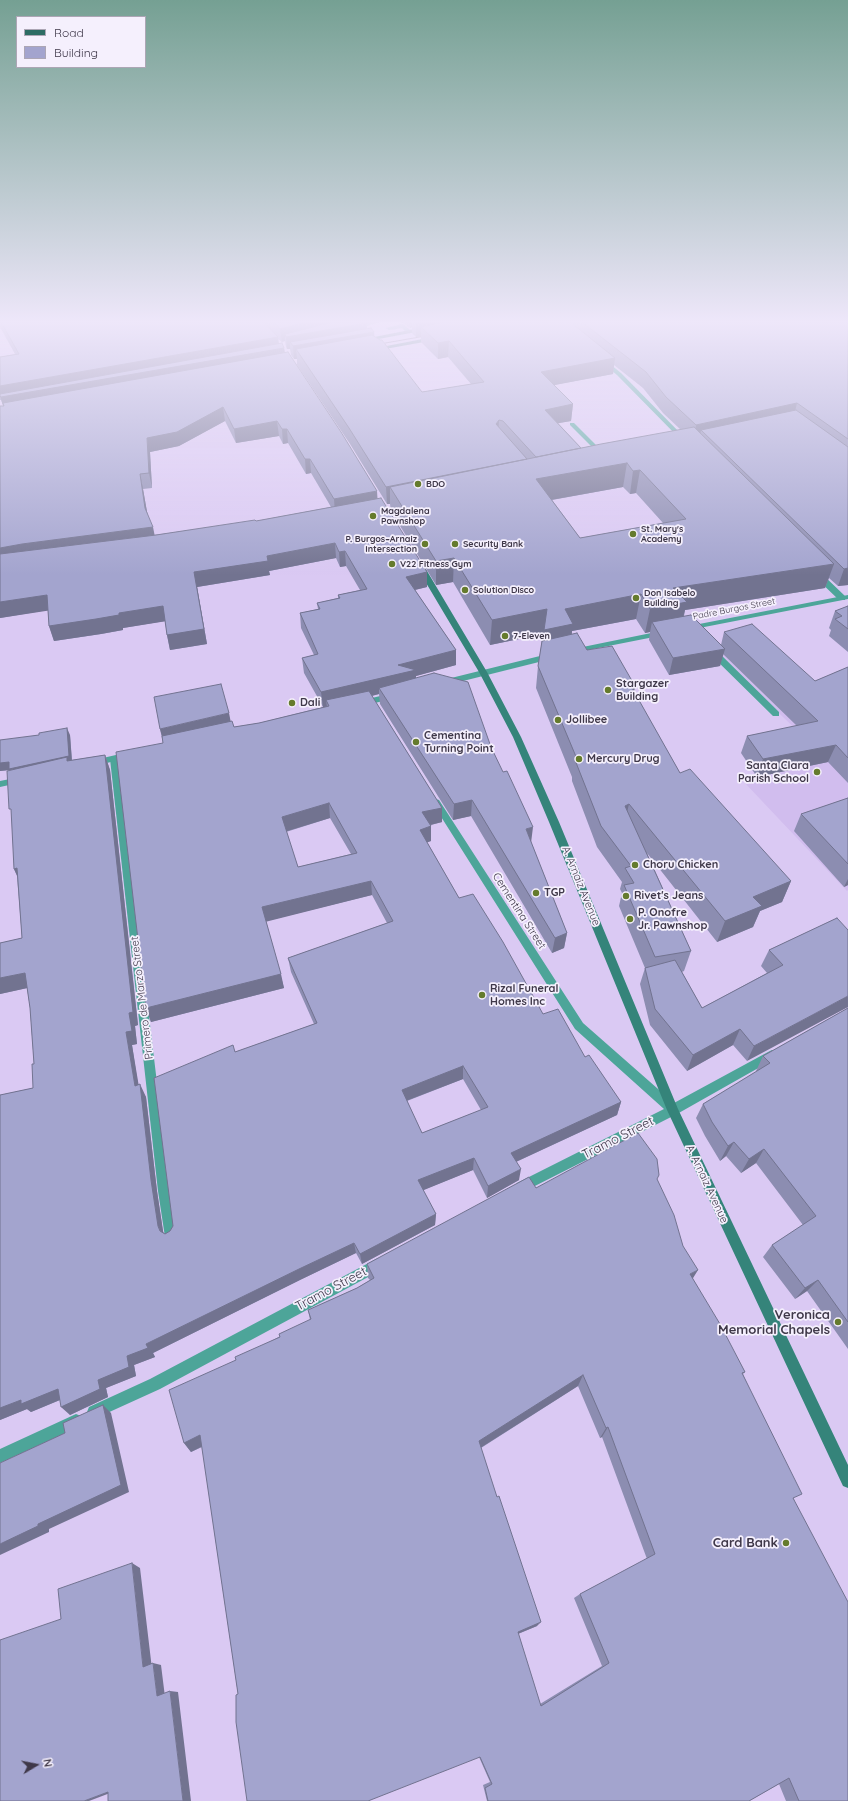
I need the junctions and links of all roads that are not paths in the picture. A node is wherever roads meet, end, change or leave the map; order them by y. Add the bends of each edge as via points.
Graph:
1 (648, 406) edge
2 (572, 424) dead end
3 (684, 445) edge
4 (609, 461) edge
5 (414, 556) edge
6 (814, 571) edge
7 (845, 598) edge
8 (689, 630) edge
9 (668, 632) edge
10 (705, 644) edge
11 (483, 672) junction
12 (431, 686) edge
13 (402, 693) edge
14 (356, 704) edge
15 (776, 714) dead end
16 (136, 754) edge
17 (114, 759) junction
18 (85, 766) edge
19 (28, 778) edge
20 (0, 784) edge
21 (431, 796) edge
22 (781, 1050) edge
23 (673, 1110) junction
24 (510, 1193) edge
25 (171, 1237) edge
26 (387, 1259) edge
27 (0, 1456) edge
28 (848, 1481) edge

1 - 3 street
2 - 4 street
5 - 11 main road, A. Arnaiz Avenue
6 - 7 street
7 - 8 street, Padre Burgos Street
9 - 11 street
10 - 15 street
11 - 12 street
11 - 23 main road, A. Arnaiz Avenue via 517,738 554,822
13 - 14 street via 374,704
16 - 17 street
17 - 18 street
17 - 25 street, Primero de Marzo Street
19 - 20 street
21 - 23 street, Cementina Street via 580,1026
22 - 23 street, Tramo Street
23 - 24 street, Tramo Street
23 - 28 main road, A. Arnaiz Avenue
26 - 27 street, Tramo Street via 155,1384

